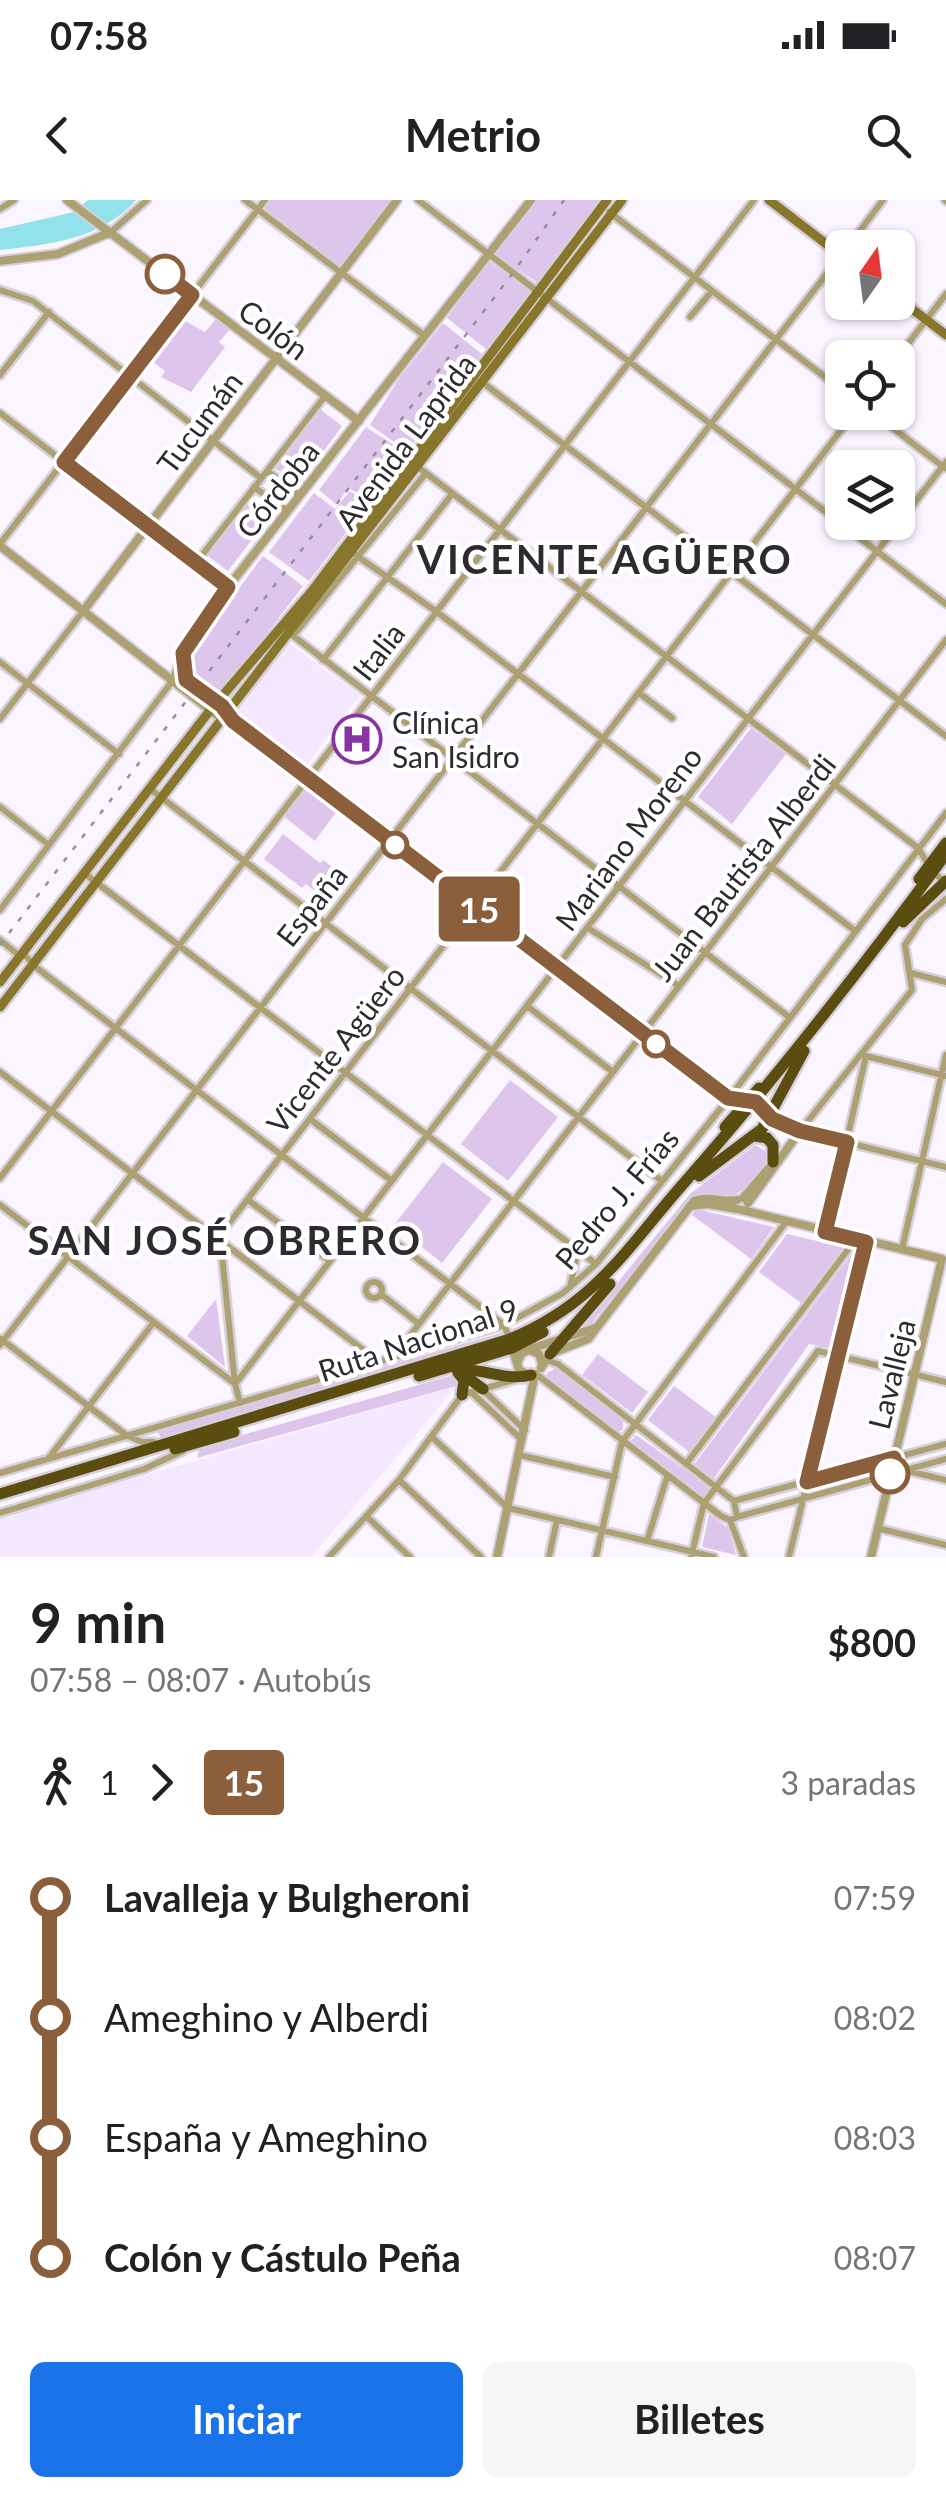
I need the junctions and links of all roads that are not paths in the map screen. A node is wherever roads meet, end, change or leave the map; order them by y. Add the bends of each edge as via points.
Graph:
1 (14, 200) edge
2 (67, 200) edge
3 (147, 200) edge
4 (245, 200) edge
5 (265, 200) edge
6 (397, 200) edge
7 (418, 200) edge
8 (531, 200) edge
9 (622, 200) edge
10 (754, 200) edge
11 (883, 200) edge
12 (772, 201) edge
13 (604, 204) edge
14 (0, 209) edge
15 (258, 210) junction
16 (612, 213) junction
17 (108, 230) junction
18 (860, 230) edge
19 (825, 240) edge
20 (490, 255) junction
21 (0, 261) edge
22 (341, 272) junction
23 (825, 276) edge
24 (695, 277) junction
25 (0, 290) edge
26 (712, 290) junction
27 (946, 294) edge
28 (192, 295) junction
29 (542, 295) junction
30 (915, 311) edge
31 (48, 312) junction
32 (690, 316) dead end
33 (926, 320) junction
34 (946, 335) edge
35 (425, 336) junction
36 (775, 340) junction
37 (911, 340) edge
38 (275, 358) junction
39 (630, 361) junction
40 (0, 375) edge
41 (129, 377) junction
42 (825, 377) edge
43 (477, 378) junction
44 (325, 396) junction
45 (0, 413) edge
46 (359, 421) junction
47 (710, 425) junction
48 (841, 430) edge
49 (896, 430) edge
50 (213, 442) junction
51 (565, 445) junction
52 (64, 462) junction
53 (945, 466) edge
54 (417, 467) junction
55 (267, 470) junction
56 (261, 478) junction
57 (254, 487) junction
58 (796, 489) junction
59 (452, 494) junction
60 (299, 495) junction
61 (646, 508) junction
62 (287, 512) junction
63 (148, 526) junction
64 (499, 531) junction
65 (0, 545) edge
66 (878, 551) junction
67 (351, 552) junction
68 (196, 563) junction
69 (732, 572) junction
70 (386, 576) junction
71 (228, 587) junction
72 (582, 594) junction
73 (946, 604) edge
74 (84, 610) junction
75 (437, 612) junction
76 (288, 632) junction
77 (813, 635) junction
78 (946, 640) edge
79 (183, 653) junction
80 (667, 656) junction
81 (322, 660) junction
82 (0, 662) edge
83 (519, 675) junction
84 (174, 679) junction
85 (28, 684) junction
86 (639, 692) junction
87 (370, 698) junction
88 (899, 700) junction
89 (213, 706) junction
90 (227, 717) junction
91 (672, 718) dead end
92 (749, 718) junction
93 (0, 719) edge
94 (946, 736) edge
95 (602, 740) junction
96 (118, 754) junction
97 (452, 760) junction
98 (308, 778) junction
99 (835, 784) junction
100 (149, 788) junction
101 (160, 797) junction
102 (684, 802) junction
103 (0, 807) edge
104 (946, 813) edge
105 (537, 824) junction
106 (390, 840) junction
107 (49, 845) junction
108 (918, 848) junction
109 (943, 850) edge
110 (244, 861) junction
111 (771, 867) junction
112 (84, 873) junction
113 (940, 875) edge
114 (96, 881) junction
115 (620, 887) junction
116 (946, 899) edge
117 (474, 906) junction
118 (0, 910) edge
119 (899, 921) junction
120 (325, 923) junction
121 (588, 928) junction
122 (854, 930) junction
123 (0, 940) edge
124 (179, 945) junction
125 (705, 953) junction
126 (20, 956) junction
127 (33, 966) junction
128 (556, 968) junction
129 (911, 973) junction
130 (0, 982) edge
131 (946, 982) edge
132 (680, 986) junction
133 (411, 988) junction
134 (0, 1006) edge
135 (527, 1006) junction
136 (259, 1009) junction
137 (789, 1018) junction
138 (115, 1028) junction
139 (642, 1034) junction
140 (492, 1051) junction
141 (863, 1055) junction
142 (946, 1056) edge
143 (0, 1072) edge
144 (613, 1072) junction
145 (346, 1073) junction
146 (944, 1075) edge
147 (195, 1092) junction
148 (728, 1098) junction
149 (758, 1107) junction
150 (51, 1111) junction
151 (734, 1116) junction
152 (578, 1117) junction
153 (310, 1119) junction
154 (805, 1132) junction
155 (427, 1135) junction
156 (754, 1136) junction
157 (847, 1142) junction
158 (282, 1156) junction
159 (774, 1162) junction
160 (923, 1162) junction
161 (946, 1167) edge
162 (132, 1174) junction
163 (697, 1174) junction
164 (0, 1178) edge
165 (392, 1181) junction
166 (662, 1181) junction
167 (248, 1200) junction
168 (514, 1201) junction
169 (743, 1204) junction
170 (0, 1205) edge
171 (363, 1218) junction
172 (786, 1222) junction
173 (825, 1232) junction
174 (218, 1239) junction
175 (861, 1240) junction
176 (578, 1250) junction
177 (902, 1250) junction
178 (67, 1258) junction
179 (944, 1260) edge
180 (330, 1261) junction
181 (596, 1264) junction
182 (449, 1284) junction
183 (610, 1284) junction
184 (569, 1288) junction
185 (380, 1294) dead end
186 (299, 1301) junction
187 (154, 1322) junction
188 (418, 1324) junction
189 (504, 1325) junction
190 (595, 1328) junction
191 (560, 1340) junction
192 (1, 1341) edge
193 (511, 1344) junction
194 (527, 1350) junction
195 (837, 1356) junction
196 (392, 1359) junction
197 (380, 1362) junction
198 (517, 1362) junction
199 (536, 1369) junction
200 (455, 1370) junction
201 (431, 1372) junction
202 (914, 1374) junction
203 (946, 1382) edge
204 (235, 1384) junction
205 (472, 1392) junction
206 (240, 1402) junction
207 (90, 1406) junction
208 (635, 1424) junction
209 (126, 1435) junction
210 (524, 1435) junction
211 (432, 1437) junction
212 (197, 1439) junction
213 (622, 1442) junction
214 (946, 1444) edge
215 (520, 1455) junction
216 (894, 1458) junction
217 (946, 1458) edge
218 (48, 1460) junction
219 (686, 1464) junction
220 (904, 1470) junction
221 (1, 1472) edge
222 (890, 1474) junction
223 (667, 1476) junction
224 (615, 1477) junction
225 (399, 1480) junction
226 (946, 1480) edge
227 (807, 1482) junction
228 (715, 1486) junction
229 (0, 1494) edge
230 (803, 1498) junction
231 (734, 1501) junction
232 (0, 1502) edge
233 (704, 1503) junction
234 (508, 1508) junction
235 (0, 1513) edge
236 (366, 1516) junction
237 (734, 1518) junction
238 (557, 1520) junction
239 (878, 1528) junction
240 (602, 1530) junction
241 (646, 1541) junction
242 (946, 1545) edge
243 (692, 1554) edge
244 (335, 1555) edge
245 (477, 1556) edge
246 (410, 1557) edge
247 (497, 1557) edge
248 (549, 1557) edge
249 (596, 1557) edge
250 (714, 1557) edge
251 (744, 1557) edge
252 (789, 1557) edge
253 (871, 1557) edge

1 - 14 street
2 - 17 street, Colón
3 - 17 street
4 - 15 street
5 - 15 street
6 - 22 street, Tucumán
7 - 20 street
8 - 20 street, Córdoba
9 - 16 main road, Avenida Laprida
10 - 24 street, Italia
11 - 18 street, España
12 - 19 main road
13 - 16 street
13 - 29 main road, Avenida Laprida
15 - 22 street
15 - 28 street
16 - 24 street
16 - 29 main road, Avenida Laprida
17 - 21 street via 58,254
17 - 28 street, Colón
20 - 29 street
20 - 35 street, Córdoba
22 - 35 street
22 - 38 street, Tucumán
23 - 36 street, España
24 - 26 street
24 - 39 street, Italia
25 - 31 street
26 - 32 street
26 - 36 street
27 - 33 street
28 - 38 street, Colón
28 - 41 street
29 - 39 street
29 - 43 main road, Avenida Laprida
30 - 33 main road
31 - 40 street
31 - 41 street
33 - 34 main road
33 - 37 street
35 - 46 street, Córdoba
36 - 42 street
36 - 47 street, España
38 - 44 street, Colón
38 - 50 street, Tucumán
39 - 47 street
39 - 51 street, Italia
41 - 50 street
41 - 52 street
43 - 51 street
43 - 54 main road, Avenida Laprida
44 - 46 street, Colón
44 - 55 street
45 - 52 street
46 - 60 street, Córdoba
47 - 58 street
47 - 61 street, España
48 - 58 street, Vicente Agüero
49 - 53 street
50 - 56 street
50 - 63 street, Tucumán
51 - 61 street
51 - 64 street, Italia
52 - 63 street
52 - 65 street
53 - 66 street, Mariano Moreno
54 - 59 street
54 - 67 main road, Avenida Laprida
55 - 56 street
55 - 60 street
56 - 57 street
57 - 62 street
57 - 68 street
58 - 66 street
58 - 69 street, Vicente Agüero
59 - 64 street
59 - 70 street
60 - 62 street, Córdoba
61 - 69 street
61 - 72 street, España
62 - 71 street, Córdoba
63 - 68 street
63 - 74 street, Tucumán
64 - 72 street
64 - 75 street, Italia
65 - 74 street
66 - 73 street
66 - 77 street, Mariano Moreno
67 - 70 street
67 - 76 main road, Avenida Laprida
68 - 71 street
69 - 77 street
69 - 80 street, Vicente Agüero
70 - 75 street
70 - 81 street
71 - 79 street, Córdoba
72 - 80 street
72 - 83 street, España
74 - 84 street
74 - 85 street, Tucumán
75 - 83 street
75 - 87 street, Italia
76 - 81 street
76 - 89 main road, Avenida Laprida
76 - 90 main road, Avenida Laprida
77 - 88 street
77 - 92 street, Mariano Moreno
78 - 88 street, Juan Bautista Alberdi
79 - 84 street, Córdoba
79 - 89 street via 186,680
80 - 86 street, Vicente Agüero
80 - 92 street
81 - 87 street
82 - 85 street
83 - 95 street
83 - 97 street, España
84 - 89 street
84 - 96 street, Córdoba
85 - 93 street, Tucumán
85 - 96 street
86 - 91 street
86 - 95 street, Vicente Agüero
87 - 97 street
87 - 98 street, Italia
88 - 94 street
88 - 99 street, Juan Bautista Alberdi
89 - 90 street
89 - 100 main road, Avenida Laprida
90 - 98 street
90 - 101 main road, Avenida Laprida
92 - 99 street
92 - 102 street, Mariano Moreno
95 - 102 street
95 - 105 street, Vicente Agüero
96 - 107 street, Córdoba
97 - 105 street
97 - 106 street, España
98 - 106 street
98 - 110 street, Italia
99 - 108 street
99 - 111 street, Juan Bautista Alberdi
100 - 101 street
100 - 112 main road, Avenida Laprida
101 - 110 street
101 - 114 main road, Avenida Laprida
102 - 111 street
102 - 115 street, Mariano Moreno
103 - 107 street
104 - 108 street, Pedro J. Frías
105 - 115 street
105 - 117 street, Vicente Agüero
106 - 117 street
106 - 120 street, España
107 - 118 street, Córdoba
108 - 109 street
108 - 113 street
108 - 122 street, Pedro J. Frías
109 - 113 highway
110 - 120 street
110 - 124 street, Italia
111 - 122 street
111 - 125 street, Juan Bautista Alberdi
112 - 114 street
112 - 126 main road, Avenida Laprida
113 - 119 highway
113 - 119 highway
114 - 124 street
114 - 127 main road, Avenida Laprida
115 - 121 street, Mariano Moreno
115 - 125 street
116 - 129 street via 907,940
117 - 128 street
117 - 133 street, Vicente Agüero
119 - 149 highway
119 - 149 highway, Ruta Nacional 9 via 786,1061
120 - 133 street
120 - 136 street, España
121 - 128 street, Mariano Moreno
121 - 132 street
122 - 137 street, Pedro J. Frías
123 - 126 street
124 - 136 street
124 - 138 street, Italia
125 - 132 street, Juan Bautista Alberdi
125 - 137 street
126 - 127 street
126 - 130 main road, Avenida Laprida
127 - 134 main road, Avenida Laprida
127 - 138 street
128 - 135 street, Mariano Moreno
128 - 139 street
129 - 131 street
129 - 141 street via 912,990
132 - 139 street, Juan Bautista Alberdi
133 - 140 street
133 - 145 street, Vicente Agüero
135 - 140 street, Mariano Moreno
135 - 144 street
136 - 145 street
136 - 147 street, España
137 - 148 street, Pedro J. Frías
138 - 147 street
138 - 150 street, Italia
139 - 144 street, Juan Bautista Alberdi
139 - 148 street
140 - 152 street
140 - 155 street, Mariano Moreno
141 - 146 street
141 - 154 street
141 - 157 street
142 - 146 street
143 - 150 street
144 - 152 street, Juan Bautista Alberdi
145 - 153 street, Vicente Agüero
145 - 155 street
146 - 160 street
147 - 158 street
147 - 162 street, España
148 - 149 street
148 - 151 highway
148 - 166 street, Pedro J. Frías
149 - 151 highway
149 - 154 street
149 - 156 highway
149 - 163 highway, Ruta Nacional 9
150 - 162 street
150 - 164 street, Italia
151 - 163 highway
152 - 166 street
152 - 168 street, Juan Bautista Alberdi
153 - 158 street, Vicente Agüero
153 - 165 street
154 - 157 street
154 - 159 street
154 - 169 street
155 - 165 street, Mariano Moreno
155 - 168 street
156 - 159 highway via 773,1144
156 - 163 highway
157 - 160 street
157 - 173 street
158 - 167 street, Vicente Agüero
158 - 171 street
159 - 169 street
160 - 161 street
160 - 177 street
162 - 174 street
162 - 178 street, España
163 - 183 highway, Ruta Nacional 9
163 - 193 highway, Ruta Nacional 9 via 597,1286
165 - 171 street, Mariano Moreno
166 - 181 street, Pedro J. Frías
167 - 174 street, Vicente Agüero
167 - 180 street
168 - 176 street
168 - 182 street, Juan Bautista Alberdi
169 - 172 street
169 - 190 street via 691,1206
170 - 178 street
171 - 180 street, Mariano Moreno
171 - 182 street
172 - 173 street
172 - 208 street
173 - 175 street
174 - 186 street
174 - 204 street
175 - 177 street
175 - 195 street
175 - 219 street
176 - 181 street
176 - 184 street
177 - 179 street
178 - 187 street
178 - 192 street, España
179 - 202 street, Lavalleja
180 - 186 street, Mariano Moreno
181 - 184 street, Pedro J. Frías
182 - 188 street, Juan Bautista Alberdi
182 - 189 street
183 - 191 highway
183 - 193 highway, Ruta Nacional 9 via 555,1326
184 - 189 street, Pedro J. Frías
185 - 188 street
186 - 197 street
186 - 204 street, Mariano Moreno
187 - 204 street
187 - 207 street
188 - 196 street, Juan Bautista Alberdi
189 - 193 street
189 - 196 street, Pedro J. Frías
190 - 191 street
190 - 199 street via 584,1342
191 - 194 street
191 - 199 highway
192 - 207 street
193 - 198 street
193 - 201 highway, Ruta Nacional 9
193 - 212 highway, Ruta Nacional 9
194 - 198 street
194 - 199 street
195 - 202 street
195 - 227 street
195 - 228 street via 818,1351
196 - 197 street, Pedro J. Frías
197 - 206 street, Pedro J. Frías
198 - 199 street
199 - 200 highway
199 - 205 street
199 - 208 street
199 - 210 street
199 - 213 street
200 - 201 highway
200 - 205 highway
200 - 205 highway via 468,1376
201 - 212 highway, Ruta Nacional 9
202 - 203 street
202 - 216 street, Lavalleja
204 - 206 street
205 - 210 street
205 - 211 street
206 - 209 street, Pedro J. Frías
207 - 209 street
207 - 218 street
208 - 213 street
208 - 219 street
209 - 212 street via 151,1442
209 - 218 street, Pedro J. Frías
210 - 215 street
211 - 225 street
211 - 234 street
212 - 229 highway, Ruta Nacional 9
212 - 232 highway, Ruta Nacional 9
212 - 235 street via 144,1470
213 - 223 street
213 - 224 street
214 - 216 street
215 - 224 street
215 - 234 street
216 - 220 street
216 - 222 street, Lavalleja
216 - 227 street
217 - 220 street
218 - 221 street, Pedro J. Frías
219 - 228 street
220 - 222 street
220 - 226 street
222 - 230 street
222 - 239 street, Lavalleja
223 - 233 street
223 - 241 street
224 - 240 street
225 - 236 street
225 - 245 street
227 - 230 street
227 - 231 street
228 - 231 street
228 - 233 street
230 - 237 street
230 - 252 street
231 - 237 street
233 - 237 street
233 - 243 street
234 - 238 street
234 - 247 street
236 - 244 street
236 - 246 street
237 - 251 street
238 - 240 street
238 - 248 street
239 - 242 street
239 - 253 street, Lavalleja
240 - 241 street
240 - 249 street
241 - 243 street
243 - 250 street

